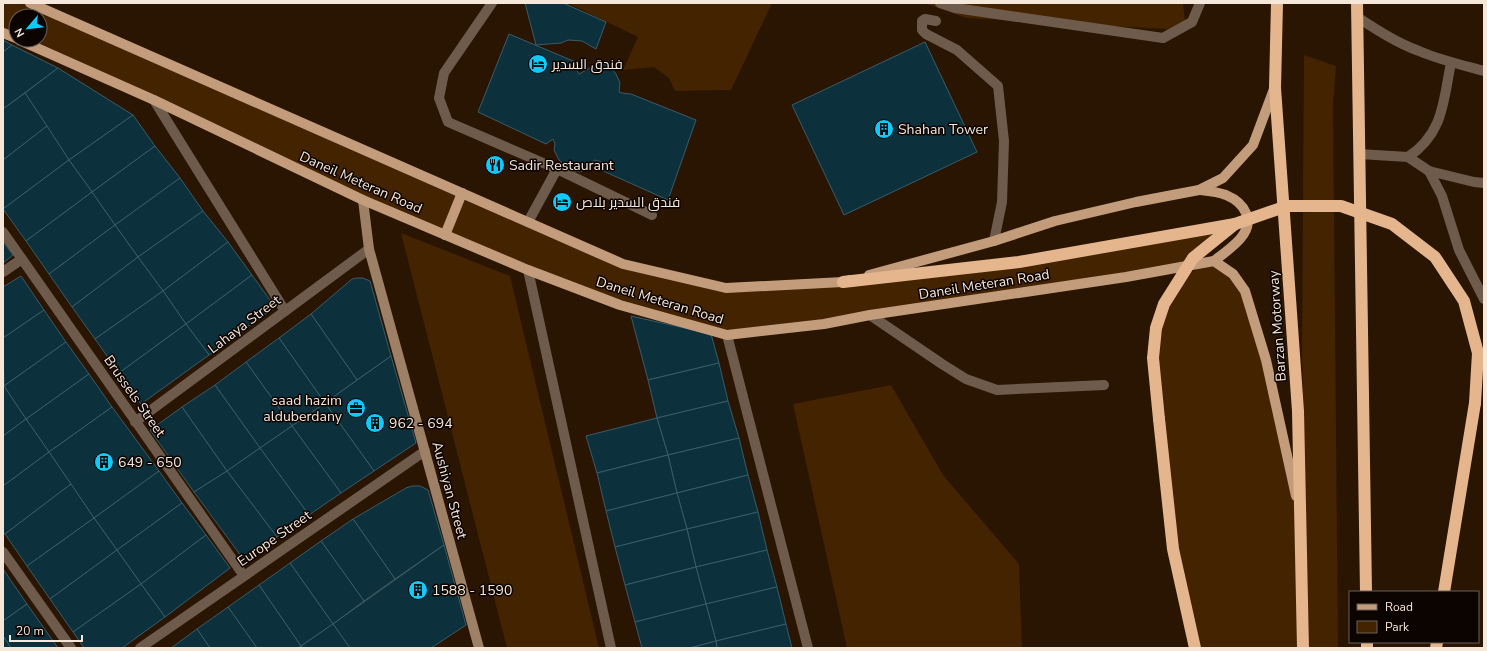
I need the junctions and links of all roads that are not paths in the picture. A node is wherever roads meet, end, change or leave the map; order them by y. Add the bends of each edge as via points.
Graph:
1 (30, 3) edge
2 (492, 3) edge
3 (940, 3) edge
4 (1200, 3) edge
5 (1357, 3) edge
6 (1277, 7) edge
7 (1357, 17) junction
8 (936, 21) dead end
9 (38, 48) edge
10 (1451, 63) junction
11 (1484, 71) edge
12 (1275, 88) junction
13 (154, 100) junction
14 (1359, 154) junction
15 (1408, 157) junction
16 (557, 169) junction
17 (1429, 171) junction
18 (1484, 183) edge
19 (1199, 190) junction
20 (462, 193) junction
21 (363, 200) junction
22 (652, 215) dead end
23 (528, 222) junction
24 (1235, 224) junction
25 (3, 232) edge
26 (445, 235) junction
27 (994, 241) junction
28 (368, 249) junction
29 (22, 259) junction
30 (1214, 261) junction
31 (528, 270) junction
32 (3, 272) edge
33 (843, 282) junction
34 (1484, 299) edge
35 (285, 311) junction
36 (870, 315) junction
37 (727, 334) junction
38 (1104, 385) dead end
39 (135, 422) junction
40 (424, 451) junction
41 (1300, 511) junction
42 (3, 552) edge
43 (244, 576) junction
44 (1366, 591) edge
45 (1444, 591) edge
46 (71, 648) edge
47 (140, 648) edge
48 (479, 648) edge
49 (611, 648) edge
50 (808, 648) edge
51 (1195, 648) edge
52 (1303, 648) edge

1 - 20 main road, Daneil Meteran Road
2 - 16 street via 444,73 439,98 448,122
3 - 4 street via 955,8 1163,38 1192,22
5 - 7 highway
6 - 12 highway, Barzan Motorway
7 - 10 street via 1387,36
7 - 14 highway
8 - 27 street via 925,19 922,21 922,30 957,50 998,86 1004,148 1002,202
9 - 13 main road, Daneil Meteran Road
10 - 11 street
10 - 15 street via 1436,127 1424,144
12 - 19 main road, Daneil Meteran Road via 1253,145 1223,178
12 - 41 highway, Barzan Motorway via 1298,411
13 - 21 main road, Daneil Meteran Road
13 - 35 street
14 - 15 street
14 - 44 highway
15 - 17 street
16 - 22 street
16 - 23 street
17 - 18 street
17 - 34 street via 1442,196 1459,250
19 - 27 main road, Daneil Meteran Road via 1055,221
19 - 30 main road via 1231,197 1240,202 1248,215 1247,229 1241,238
20 - 23 main road, Daneil Meteran Road
20 - 26 main road
21 - 26 main road, Daneil Meteran Road
21 - 28 street, Aushiyan Street
23 - 33 main road, Daneil Meteran Road via 623,264 726,288
24 - 33 highway via 1019,262
24 - 45 highway, bridge via 1287,206 1341,206 1392,224 1435,257 1464,301 1478,353 1475,403
24 - 51 highway, bridge via 1193,258 1164,304 1156,328 1153,358 1173,549
25 - 29 street, Brussels Street
26 - 31 main road, Daneil Meteran Road
27 - 33 main road, Daneil Meteran Road
28 - 35 street, Lahaya Street
28 - 40 street, Aushiyan Street
29 - 32 street
29 - 39 street, Brussels Street
30 - 36 main road, Daneil Meteran Road via 1126,277
30 - 41 main road via 1233,274 1245,291 1266,360
31 - 37 main road, Daneil Meteran Road via 620,305
31 - 49 street
35 - 39 street, Lahaya Street
36 - 37 main road, Daneil Meteran Road via 824,324
36 - 38 street via 966,379 996,390
37 - 50 street
39 - 43 street, Brussels Street
40 - 43 street, Europe Street
40 - 48 street, Aushiyan Street
41 - 52 highway, Barzan Motorway
42 - 46 street
43 - 47 street, Europe Street

